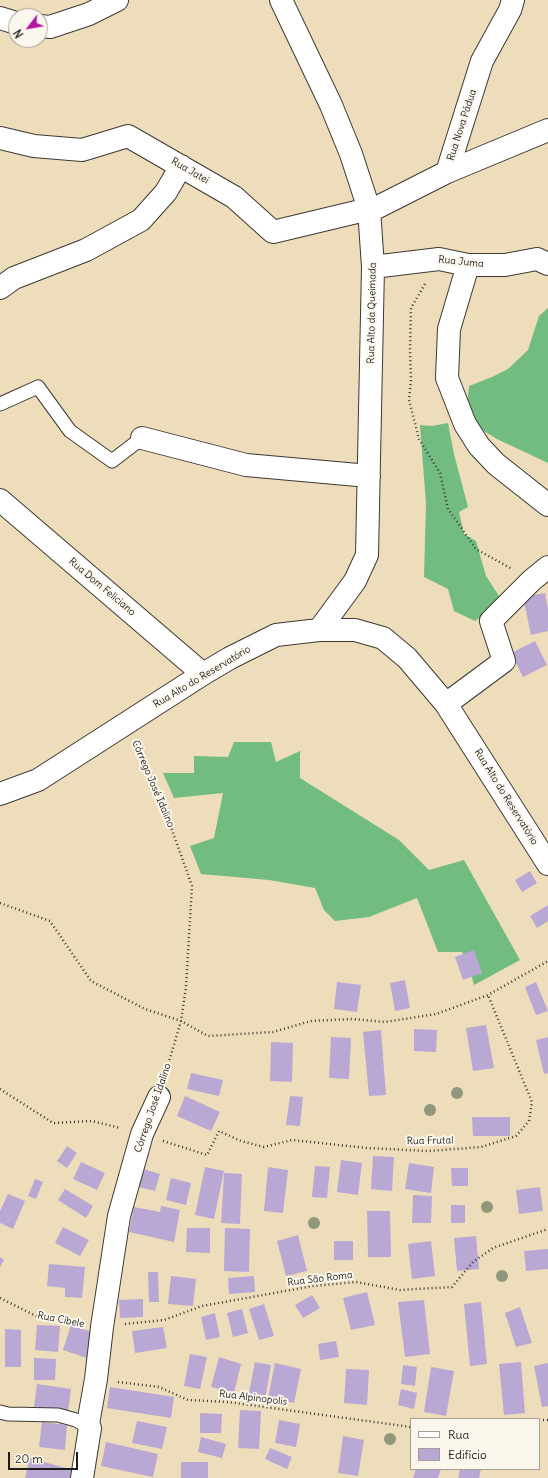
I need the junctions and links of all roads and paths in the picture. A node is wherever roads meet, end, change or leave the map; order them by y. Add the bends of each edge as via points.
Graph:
1 (117, 0) edge
2 (281, 0) edge
3 (513, 0) edge
4 (48, 27) edge
5 (548, 130) edge
6 (0, 138) edge
7 (181, 166) junction
8 (447, 172) junction
9 (370, 210) junction
10 (438, 259) junction
11 (548, 264) edge
12 (468, 265) junction
13 (373, 267) junction
14 (0, 288) edge
15 (0, 404) edge
16 (142, 438) joint
17 (369, 476) junction
18 (0, 500) edge
19 (548, 505) edge
20 (540, 574) edge
21 (319, 630) junction
22 (203, 674) junction
23 (446, 704) junction
24 (127, 723) junction
25 (0, 794) edge
26 (548, 864) edge
27 (0, 903) edge
28 (548, 961) edge
29 (488, 995) junction
30 (181, 1021) junction
31 (0, 1089) edge
32 (159, 1097) joint
33 (142, 1134) junction
34 (548, 1230) edge
35 (0, 1298) edge
36 (102, 1327) junction
37 (96, 1379) junction
38 (0, 1412) edge
39 (410, 1427) edge
40 (90, 1428) junction
41 (82, 1478) edge

1 - 4 street via 89,14
2 - 9 street, Rua Alto da Queimada via 352,154
3 - 8 street, Rua Nova Pádua via 482,61
5 - 8 street
6 - 7 street, Rua Jateí via 34,146 82,150 128,136
7 - 9 street, Rua Jateí via 234,197 274,232
7 - 14 street via 166,192 142,220 86,250 14,278
8 - 9 street, Rua Nova Pádua
9 - 13 street, Rua Alto da Queimada
10 - 12 street, Rua Juma
10 - 13 street, Rua Juma
10 - 20 path via 411,308 409,400 419,439 440,473 448,509 476,548
11 - 12 street, Rua Juma via 537,259 505,265
12 - 19 street via 449,329 448,378 465,424 479,446 496,464
13 - 17 street, Rua Alto da Queimada
15 - 16 lane via 38,387 70,431 112,461
16 - 17 street via 246,465
17 - 21 street, Rua Alto da Queimada via 367,555 355,581
18 - 22 street, Rua Dom Feliciano
20 - 23 street via 491,621 504,661
21 - 22 street, Rua Alto do Reservatório via 276,635
21 - 23 street, Rua Alto do Reservatório via 355,630 383,638 407,658
22 - 24 street, Rua Alto do Reservatório
23 - 26 street, Rua Alto do Reservatório
24 - 25 street, Rua Alto do Reservatório via 38,780
24 - 30 path, Córrego José Idalino via 166,812 192,886 186,987
27 - 30 path via 50,921 91,981 145,1009
28 - 29 path
29 - 30 path via 436,1014 385,1022 352,1019 312,1021 273,1032 208,1036
29 - 33 path, Rua Frutal via 532,1102 529,1121 516,1136 481,1147 428,1151 292,1140 264,1147 241,1141 219,1131 207,1155
30 - 32 path, Córrego José Idalino
31 - 33 path via 53,1123 92,1121
32 - 33 street, Córrego José Idalino
33 - 36 street, Córrego José Idalino via 119,1216
34 - 36 path, Rua São Roma via 494,1248 473,1262 452,1287 400,1290 356,1282 313,1286 202,1306 164,1320
35 - 36 path, Rua Cibele via 38,1317
36 - 37 street, Córrego José Idalino
37 - 39 path, Rua Alpinopolis via 159,1387 188,1400 228,1402
37 - 40 street, Córrego José Idalino via 88,1424
38 - 40 lane via 58,1415 76,1420
40 - 41 street, Córrego José Idalino

